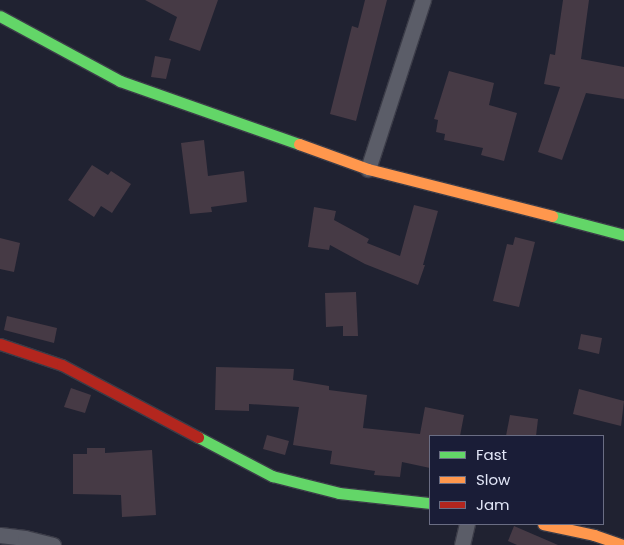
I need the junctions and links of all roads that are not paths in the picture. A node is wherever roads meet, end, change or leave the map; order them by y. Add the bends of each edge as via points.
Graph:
1 (423, 0) edge
2 (0, 16) edge
3 (368, 169) junction
4 (624, 235) edge
5 (0, 344) edge
6 (429, 503) edge
7 (467, 525) edge
8 (549, 525) edge
9 (0, 535) edge
10 (53, 545) edge
11 (462, 545) edge
12 (623, 545) edge

1 - 3 street
2 - 3 street via 120,81
3 - 4 street
5 - 6 street via 62,364 272,476 340,493
7 - 11 street
8 - 12 street
9 - 10 street

